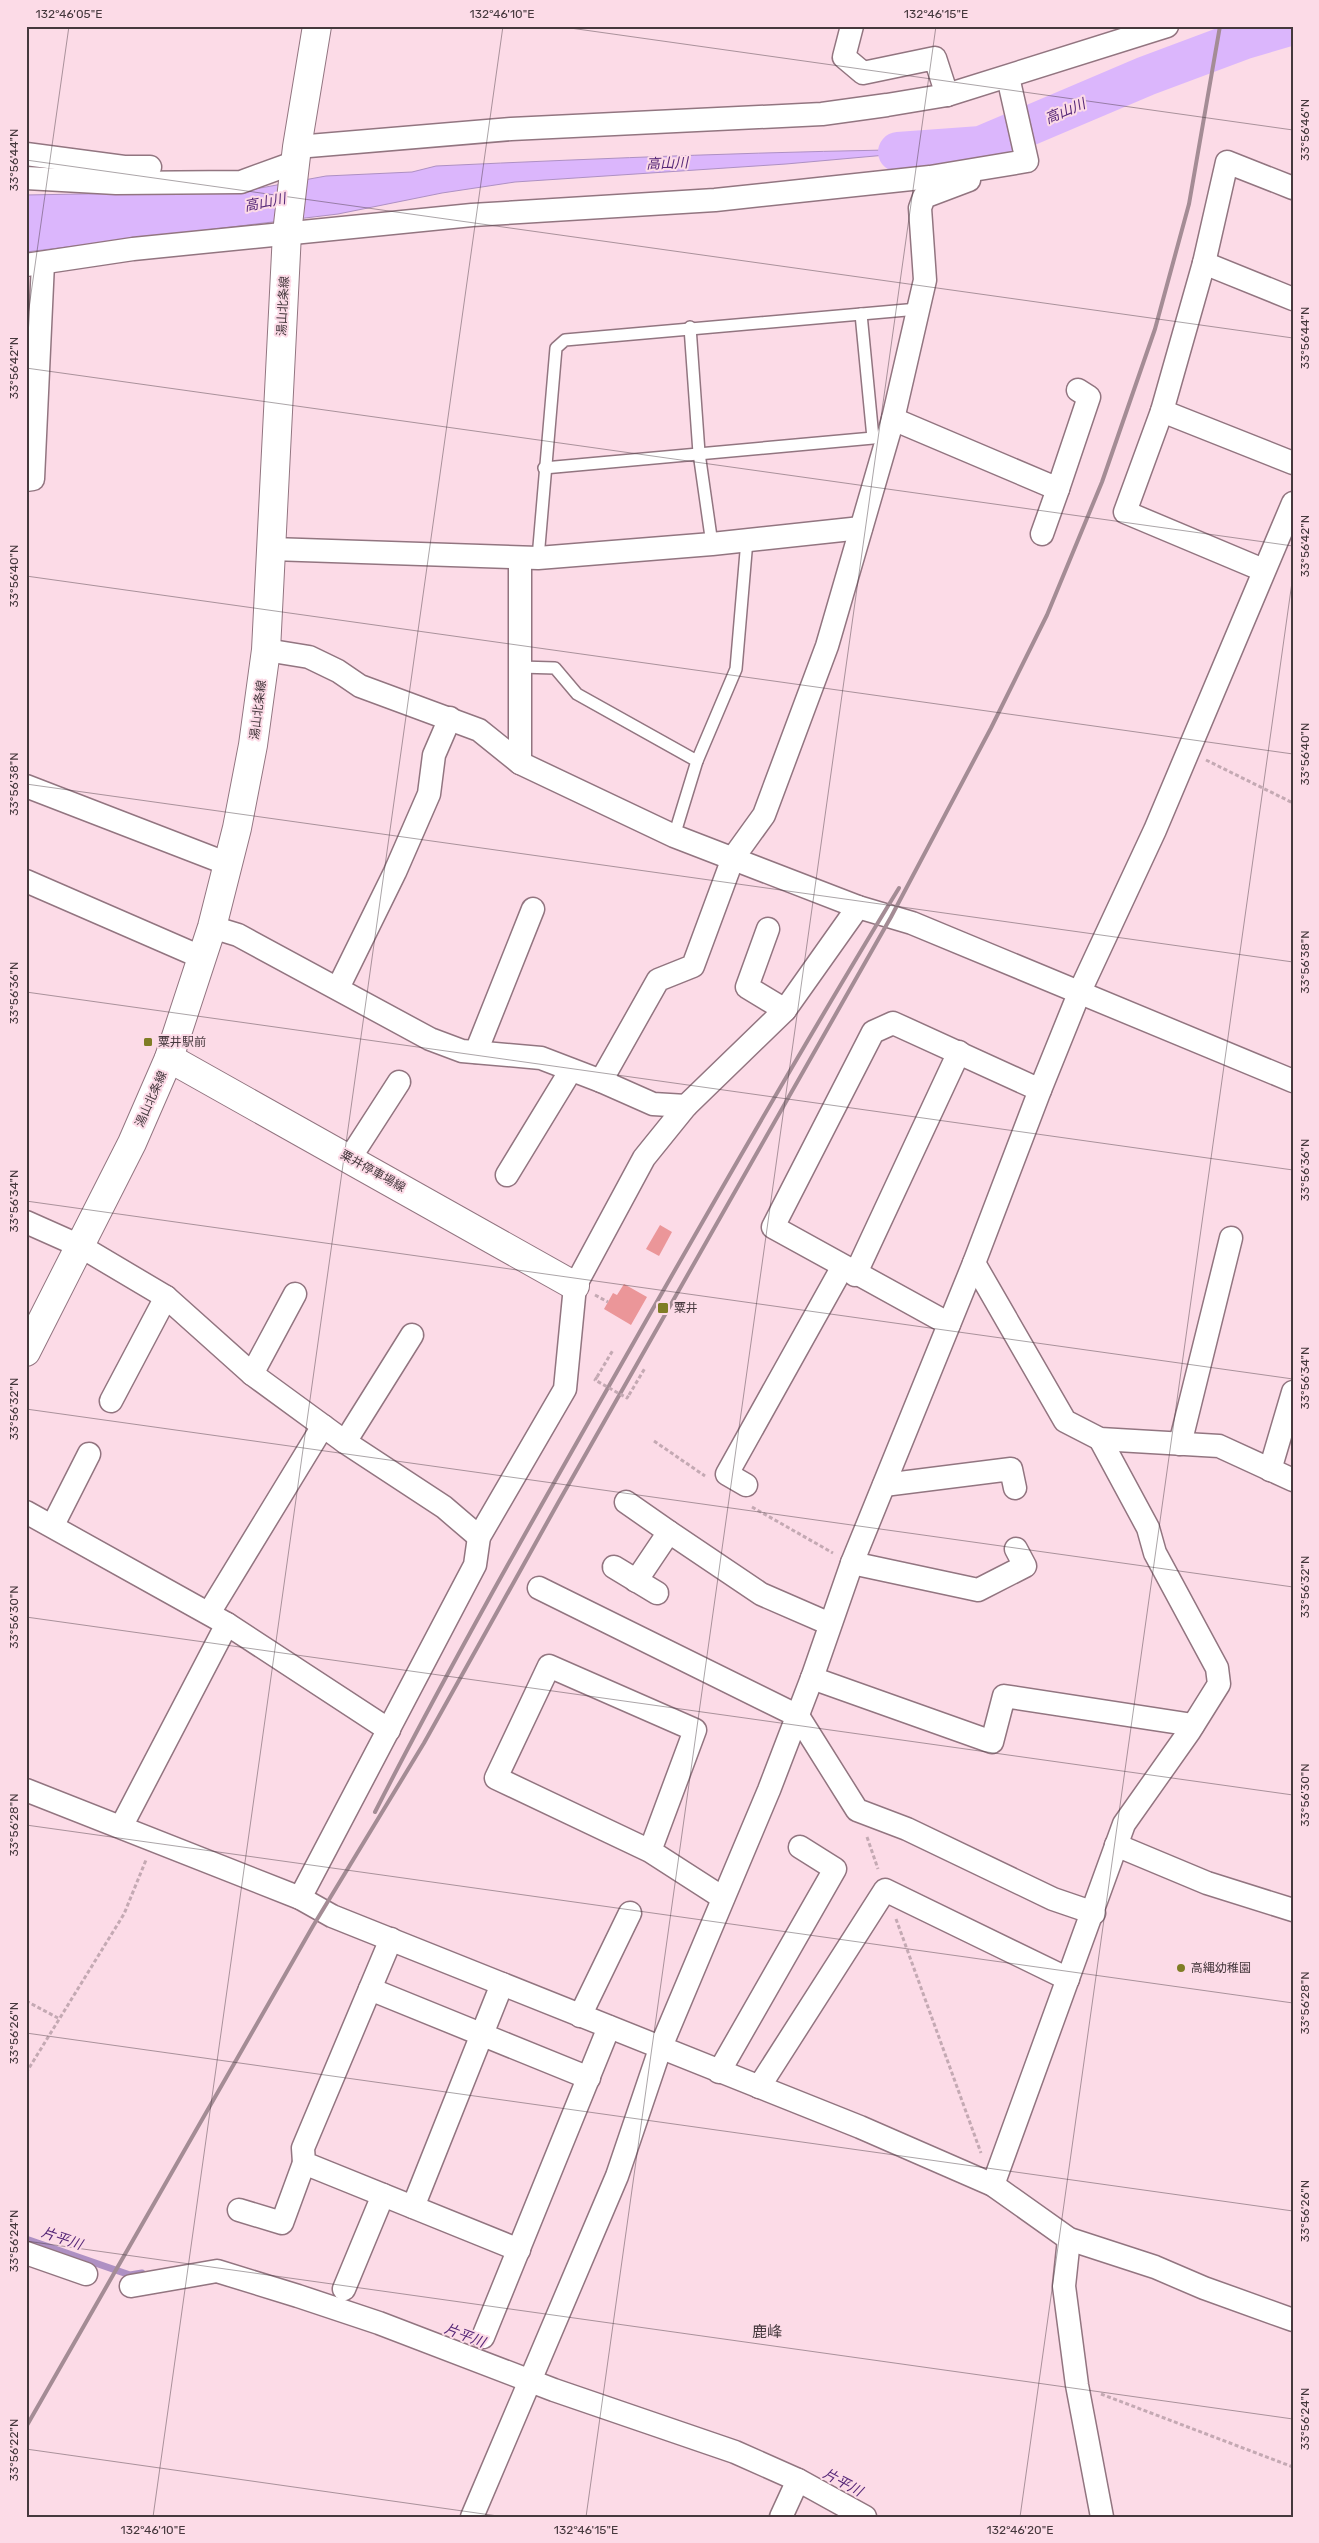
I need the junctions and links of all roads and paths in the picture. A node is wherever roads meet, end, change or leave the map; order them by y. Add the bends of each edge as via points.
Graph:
1 (318, 26) edge
2 (852, 26) edge
3 (1167, 26) edge
4 (1009, 83) junction
5 (947, 95) junction
6 (26, 154) edge
7 (1026, 154) junction
8 (296, 161) junction
9 (26, 178) edge
10 (1293, 188) edge
11 (288, 228) junction
12 (1204, 263) junction
13 (35, 264) edge
14 (1293, 299) edge
15 (918, 309) junction
16 (861, 314) junction
17 (690, 327) junction
18 (32, 378) edge
19 (1078, 390) dead end
20 (1162, 411) junction
21 (893, 419) junction
22 (699, 453) junction
23 (1293, 463) edge
24 (544, 468) junction
25 (26, 480) edge
26 (1058, 489) junction
27 (1293, 503) edge
28 (861, 528) junction
29 (1042, 534) dead end
30 (747, 540) junction
31 (712, 544) junction
32 (272, 549) junction
33 (1284, 549) edge
34 (529, 558) junction
35 (1263, 570) junction
36 (266, 650) junction
37 (520, 667) junction
38 (450, 718) junction
39 (1188, 751) junction
40 (697, 761) junction
41 (520, 763) junction
42 (26, 786) edge
43 (1293, 803) edge
44 (674, 836) junction
45 (733, 858) junction
46 (228, 864) junction
47 (26, 881) edge
48 (858, 907) junction
49 (533, 909) dead end
50 (212, 927) junction
51 (768, 929) dead end
52 (202, 958) junction
53 (338, 988) junction
54 (1080, 991) junction
55 (785, 1010) junction
56 (476, 1052) junction
57 (959, 1052) junction
58 (170, 1058) junction
59 (571, 1070) junction
60 (602, 1081) junction
61 (1293, 1081) edge
62 (399, 1082) dead end
63 (1040, 1090) junction
64 (686, 1106) junction
65 (350, 1158) junction
66 (507, 1175) dead end
67 (26, 1222) edge
68 (1231, 1238) dead end
69 (80, 1246) junction
70 (974, 1262) junction
71 (849, 1271) junction
72 (575, 1286) junction
73 (295, 1294) dead end
74 (166, 1297) junction
75 (949, 1324) junction
76 (412, 1335) dead end
77 (613, 1350) dead end
78 (26, 1352) edge
79 (645, 1368) dead end
80 (252, 1374) junction
81 (1293, 1392) edge
82 (111, 1401) dead end
83 (323, 1426) junction
84 (1100, 1439) junction
85 (345, 1442) junction
86 (1180, 1444) junction
87 (89, 1454) dead end
88 (1270, 1470) junction
89 (1293, 1480) edge
90 (746, 1485) dead end
91 (884, 1485) junction
92 (1014, 1488) dead end
93 (626, 1502) dead end
94 (26, 1512) edge
95 (52, 1525) junction
96 (669, 1532) junction
97 (479, 1537) junction
98 (1016, 1550) dead end
99 (852, 1563) junction
100 (614, 1567) dead end
101 (636, 1581) junction
102 (540, 1588) dead end
103 (657, 1593) dead end
104 (218, 1618) junction
105 (830, 1624) junction
106 (812, 1678) junction
107 (798, 1716) junction
108 (1193, 1725) junction
109 (389, 1730) junction
110 (26, 1790) edge
111 (857, 1810) junction
112 (121, 1828) junction
113 (154, 1840) junction
114 (1116, 1845) junction
115 (800, 1846) dead end
116 (650, 1851) junction
117 (885, 1890) junction
118 (300, 1898) junction
119 (723, 1898) junction
120 (1293, 1910) edge
121 (1094, 1912) junction
122 (630, 1913) dead end
123 (391, 1939) junction
124 (1068, 1979) junction
125 (502, 1984) junction
126 (370, 1989) junction
127 (26, 2001) edge
128 (580, 2016) junction
129 (58, 2018) junction
130 (609, 2027) junction
131 (482, 2035) junction
132 (660, 2049) junction
133 (719, 2072) junction
134 (26, 2073) edge
135 (589, 2078) junction
136 (759, 2087) junction
137 (304, 2163) junction
138 (993, 2184) junction
139 (383, 2195) junction
140 (413, 2207) junction
141 (238, 2210) dead end
142 (1069, 2240) junction
143 (519, 2250) junction
144 (26, 2253) edge
145 (86, 2274) dead end
146 (131, 2286) dead end
147 (344, 2289) dead end
148 (1293, 2320) edge
149 (483, 2337) dead end
150 (531, 2376) junction
151 (1077, 2385) junction
152 (1293, 2467) edge
153 (798, 2480) junction
154 (472, 2517) edge
155 (781, 2517) edge
156 (865, 2517) edge
157 (1102, 2517) edge

1 - 8 main road, 湯山北条線
2 - 5 street via 844,57 863,74 935,58
3 - 4 street
4 - 5 street
4 - 7 street
5 - 8 street via 822,114 511,129
6 - 8 street via 124,168 212,167
7 - 11 street via 930,177 715,200
7 - 15 street via 924,198 920,208 924,280
8 - 9 street via 241,182 116,183
8 - 11 main road, 湯山北条線
10 - 12 street via 1226,162
11 - 13 street
11 - 32 main road, 湯山北条線
12 - 14 street
12 - 20 street
13 - 18 street
15 - 16 lane
15 - 21 street
16 - 17 lane
16 - 22 lane via 873,438
17 - 22 lane
17 - 24 lane via 577,337 565,340 556,348
18 - 25 street via 33,479
19 - 26 street via 1089,397
20 - 23 street
20 - 35 street via 1125,512
21 - 26 street
21 - 28 street
22 - 24 lane
22 - 31 lane
24 - 34 lane
26 - 29 street
27 - 33 street
28 - 30 street
28 - 45 street via 826,646 764,815
30 - 31 street
30 - 40 lane via 736,668
31 - 34 street
32 - 34 street
32 - 36 main road, 湯山北条線
33 - 35 street
34 - 37 street
35 - 39 street
36 - 38 street via 309,657 360,686
36 - 46 main road, 湯山北条線 via 253,745
37 - 40 lane via 555,668 577,694
37 - 41 street
38 - 41 street via 479,730
38 - 53 street via 434,755 429,794
39 - 43 path
39 - 54 street
40 - 44 lane
41 - 44 street
42 - 46 street
44 - 45 street
45 - 48 street
45 - 60 street via 693,966 658,980
46 - 50 main road, 湯山北条線
47 - 52 street
48 - 54 street via 912,923
48 - 55 street
49 - 56 street
50 - 52 main road, 湯山北条線
50 - 53 street via 238,935
51 - 55 street via 747,987
52 - 58 main road, 湯山北条線
53 - 56 street via 430,1039 462,1051
54 - 61 street
54 - 63 street
55 - 64 street
56 - 59 street via 541,1058
57 - 63 street
57 - 71 street
57 - 71 street via 892,1022 873,1032 773,1228
58 - 65 main road, 粟井停車場線
58 - 69 main road, 湯山北条線
59 - 60 street
59 - 66 street
60 - 64 street via 652,1104
62 - 65 street
63 - 70 street
64 - 72 street via 644,1158
65 - 72 main road, 粟井停車場線
67 - 69 street
68 - 86 street
69 - 74 street
69 - 78 main road, 湯山北条線
70 - 75 street
70 - 84 street via 1065,1422
71 - 75 street
71 - 90 street via 727,1474
72 - 97 street via 565,1389
73 - 80 street
74 - 80 street
74 - 82 street
75 - 91 street
76 - 85 street
77 - 79 path, bridge via 595,1380 627,1398
80 - 83 street
81 - 88 street
83 - 85 street
83 - 104 street
84 - 86 street
84 - 108 street via 1148,1528 1155,1553 1218,1668 1219,1684
85 - 97 street via 444,1506
86 - 88 street via 1219,1446
87 - 95 street
88 - 89 street
91 - 92 street via 1011,1469
91 - 99 street
93 - 96 street
94 - 95 street
95 - 104 street
96 - 101 street
96 - 105 street via 761,1594
97 - 109 street via 475,1565
98 - 99 street via 1025,1566 978,1590
99 - 105 street
100 - 101 street
101 - 103 street
102 - 107 street
104 - 109 street
104 - 112 street
105 - 106 street
106 - 107 street
106 - 108 street via 992,1742 1004,1696
107 - 111 street
107 - 119 street
108 - 114 street via 1124,1824
109 - 118 street
110 - 112 street
111 - 117 path
111 - 121 street via 907,1829 1053,1899
112 - 113 street
113 - 118 street
113 - 129 path via 124,1914
114 - 120 street via 1207,1883
114 - 121 street
115 - 133 street via 835,1869
116 - 116 street via 496,1778 549,1666 695,1730
116 - 119 street
117 - 124 street
117 - 136 street
117 - 138 path
118 - 123 street via 332,1916
119 - 132 street
121 - 124 street
122 - 128 street
123 - 125 street
123 - 126 street
124 - 138 street
125 - 128 street
125 - 131 street
126 - 131 street
126 - 137 street via 303,2148
127 - 129 path
128 - 130 street
129 - 134 path
130 - 132 street
130 - 135 street
131 - 135 street
131 - 140 street
132 - 133 street
132 - 150 street via 617,2176
133 - 136 street
135 - 143 street
136 - 138 street
137 - 139 street
137 - 141 street via 282,2223
138 - 142 street
139 - 140 street
139 - 147 street
140 - 143 street
142 - 148 street via 1155,2267
142 - 151 street via 1064,2286
143 - 149 street
144 - 145 street
146 - 150 street via 217,2272 379,2323
150 - 153 street via 735,2452
150 - 154 street
151 - 152 path
151 - 157 street
153 - 155 street
153 - 156 street

